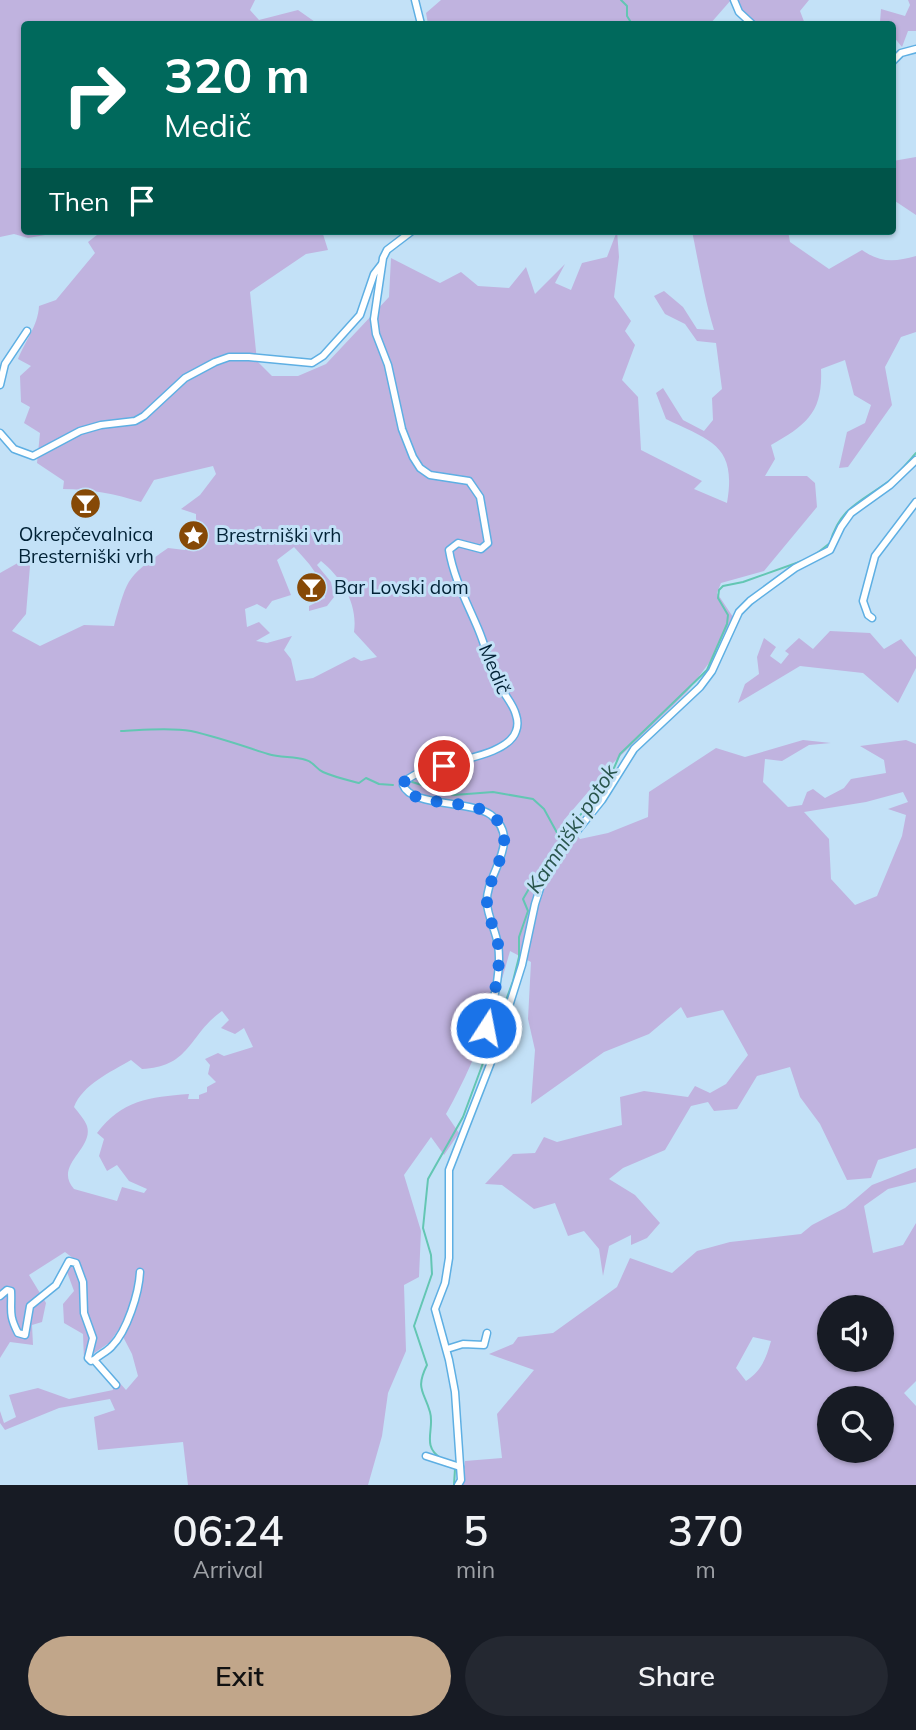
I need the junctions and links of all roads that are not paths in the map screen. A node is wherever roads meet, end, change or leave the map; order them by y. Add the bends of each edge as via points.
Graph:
1 (415, 0) edge
2 (734, 0) edge
3 (420, 21) edge
4 (749, 21) edge
5 (916, 49) edge
6 (896, 58) edge
7 (407, 235) edge
8 (381, 265) junction
9 (27, 331) dead end
10 (0, 385) edge
11 (0, 433) edge
12 (916, 460) edge
13 (916, 502) edge
14 (872, 618) dead end
15 (489, 1054) junction
16 (140, 1272) dead end
17 (0, 1296) edge
18 (487, 1333) dead end
19 (447, 1349) junction
20 (94, 1360) junction
21 (116, 1385) dead end
22 (426, 1456) dead end
23 (456, 1467) junction
24 (458, 1485) edge

1 - 3 street
2 - 4 street
5 - 6 street
7 - 8 street via 387,250
8 - 11 street via 360,316 312,363 229,357 185,378 135,421 80,431 33,456 14,449
8 - 15 street, Medič via 376,334 412,457 430,475 469,481 480,497 488,543 481,549 458,543 449,550 460,590 518,723 505,745 414,774 403,785 412,795 489,814 504,837 486,906 499,959 483,1045
9 - 10 street via 5,364
12 - 15 street via 851,513 830,550 795,568 738,612 712,671 634,749 602,800 552,862 535,904 522,965
13 - 14 street via 875,556 863,601
15 - 19 street via 449,1170 449,1258 435,1309
16 - 20 street via 137,1295 117,1338
17 - 20 street via 11,1291 11,1321 18,1333 25,1335 30,1306 56,1285 72,1261 83,1282 84,1313 93,1338 88,1355
18 - 19 street via 484,1345
19 - 23 street via 459,1423
20 - 21 street
22 - 23 street
23 - 24 street

